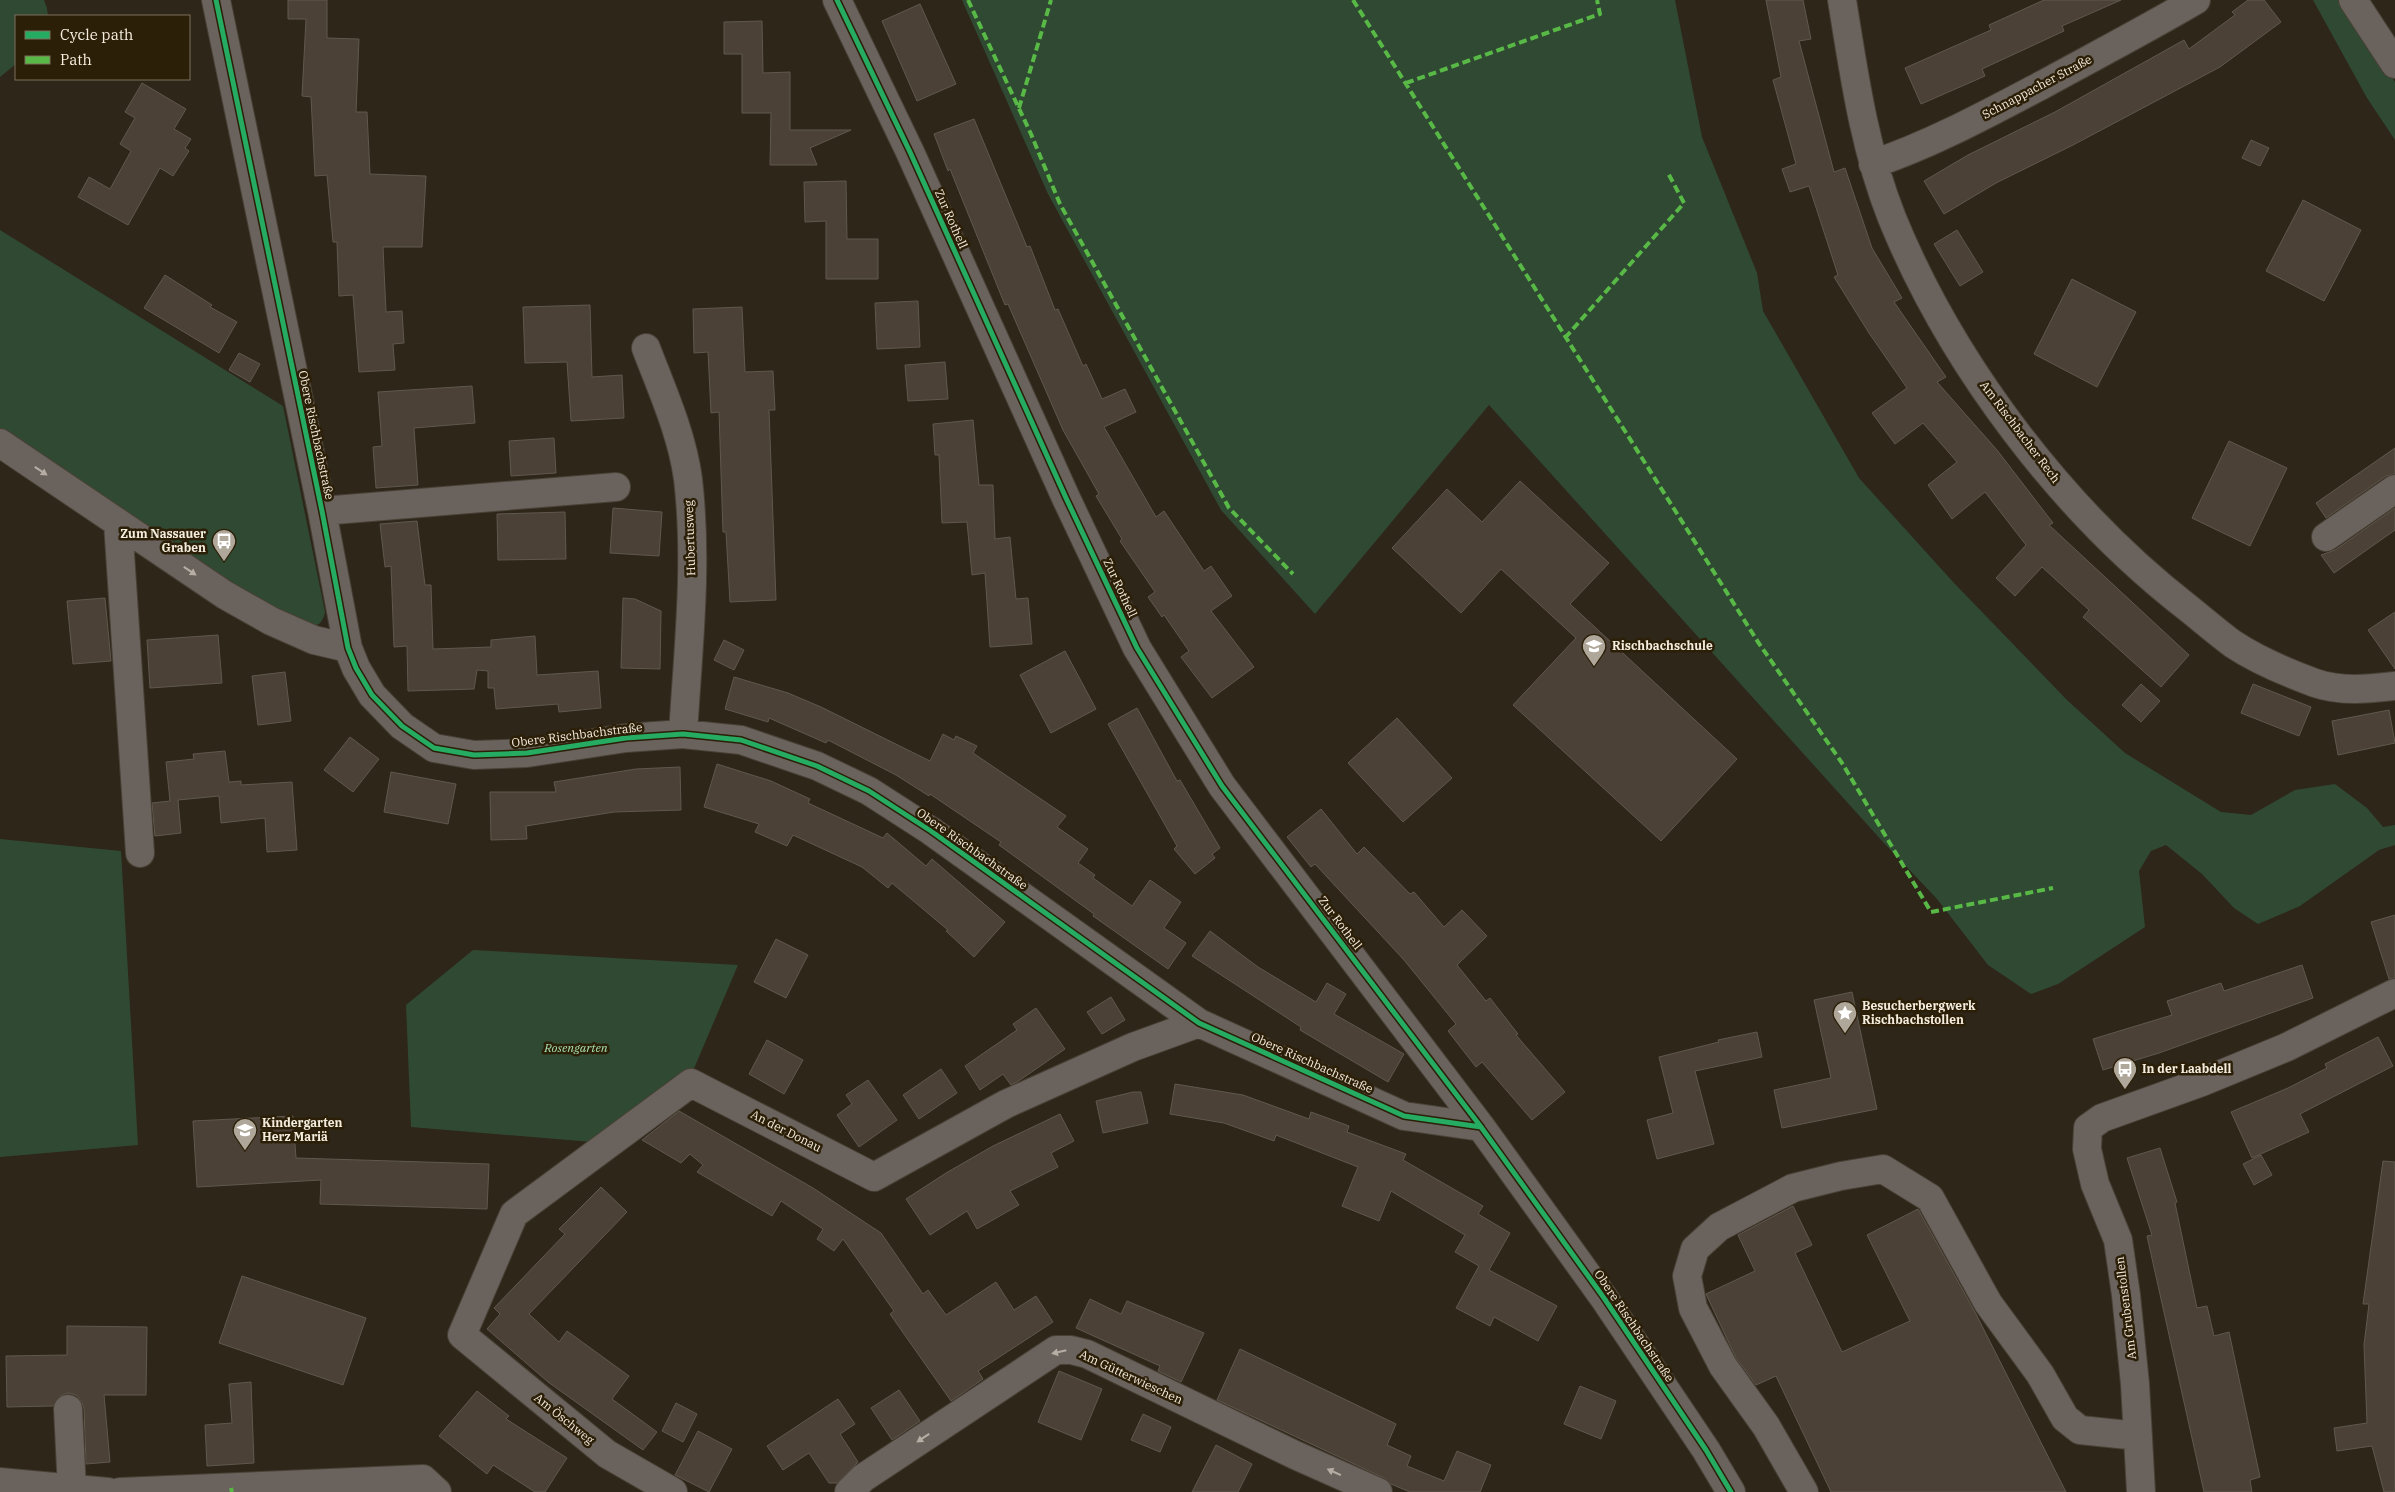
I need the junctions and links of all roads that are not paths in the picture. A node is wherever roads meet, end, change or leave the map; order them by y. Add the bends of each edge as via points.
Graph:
1 (216, 0) edge
2 (837, 0) edge
3 (1842, 0) edge
4 (2196, 0) edge
5 (2353, 0) edge
6 (2395, 64) edge
7 (1872, 164) junction
8 (646, 348) dead end
9 (0, 443) edge
10 (616, 487) dead end
11 (2395, 489) edge
12 (322, 511) junction
13 (118, 523) junction
14 (2326, 537) dead end
15 (348, 648) junction
16 (2395, 686) edge
17 (682, 734) junction
18 (140, 853) dead end
19 (2395, 993) edge
20 (1199, 1023) junction
21 (1481, 1127) junction
22 (462, 1335) joint
23 (68, 1410) dead end
24 (2138, 1436) junction
25 (0, 1482) edge
26 (72, 1489) junction
27 (108, 1492) edge
28 (120, 1492) edge
29 (437, 1492) edge
30 (673, 1492) edge
31 (849, 1492) edge
32 (1378, 1492) edge
33 (1731, 1492) edge
34 (1804, 1492) edge
35 (2141, 1492) edge

1 - 12 street, Obere Rischbachstraße
2 - 21 street, Zur Rothell via 1137,648 1222,786
3 - 7 street, Am Rischbacher Rech
4 - 7 street, Schnappacher Straße via 1952,132
5 - 6 street
7 - 16 street, Am Rischbacher Rech via 1920,279 1964,358 2070,497 2124,554 2164,590 2234,644 2263,660 2316,683 2358,690
8 - 17 street, Hubertusweg via 672,417 688,478 693,566
9 -> 13 street
10 - 12 street, Obere Rischbachstraße
11 - 14 street
12 - 15 street, Obere Rischbachstraße
13 -> 15 street via 225,595 271,621 314,640
13 - 18 street
15 - 17 street, Obere Rischbachstraße via 372,695 402,726 434,748 474,755 527,753 626,738
17 - 20 street, Obere Rischbachstraße via 741,740 817,766 869,791 931,831
19 - 24 street, Am Grubenstollen via 2287,1047 2102,1118 2088,1128 2087,1149 2095,1184 2118,1240
20 - 21 street, Obere Rischbachstraße via 1404,1116
20 - 22 street, An der Donau via 1133,1047 1006,1104 874,1176 691,1082 514,1214
21 - 33 street, Obere Rischbachstraße via 1604,1298
22 - 30 street, Am Öschweg via 607,1454
23 - 26 street
24 - 34 street via 2080,1430 2065,1418 2040,1374 1988,1303 1930,1198 1883,1168 1793,1188 1719,1227 1695,1249 1687,1276 1693,1308 1723,1366 1766,1426
24 - 35 street, Am Grubenstollen
25 - 26 street
26 - 27 street
28 - 29 street via 423,1479
32 -> 31 street, Am Gütterwieschen via 1087,1354 1071,1350 1056,1350 863,1478

